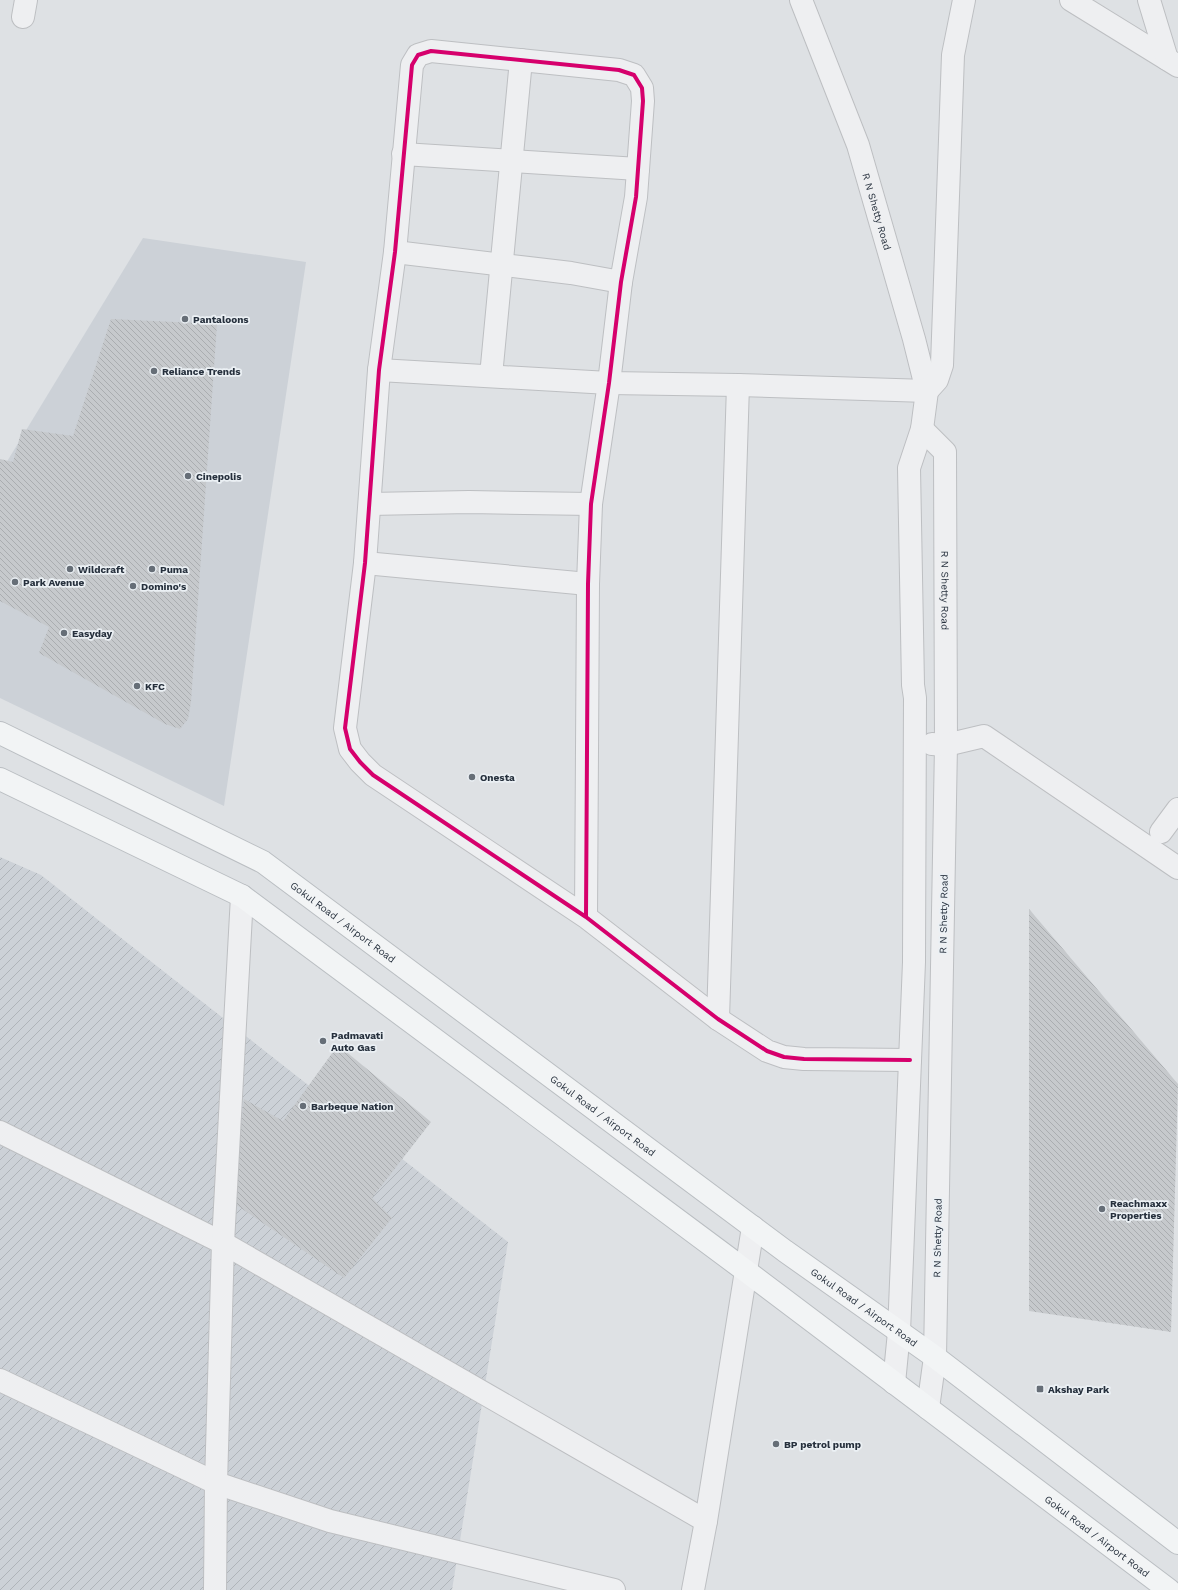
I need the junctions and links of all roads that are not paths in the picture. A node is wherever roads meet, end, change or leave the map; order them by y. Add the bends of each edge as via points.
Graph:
1 (801, 0) edge
2 (964, 0) edge
3 (1071, 0) edge
4 (1149, 0) edge
5 (521, 60) junction
6 (1172, 62) edge
7 (403, 154) junction
8 (510, 161) junction
9 (638, 169) junction
10 (395, 252) junction
11 (502, 265) junction
12 (621, 282) junction
13 (379, 370) junction
14 (492, 376) junction
15 (609, 383) junction
16 (738, 385) junction
17 (927, 392) junction
18 (922, 429) junction
19 (370, 504) junction
20 (591, 504) junction
21 (365, 563) junction
22 (588, 584) junction
23 (916, 698) junction
24 (946, 699) junction
25 (0, 733) edge
26 (915, 744) junction
27 (946, 745) junction
28 (0, 779) edge
29 (1178, 809) edge
30 (1161, 832) dead end
31 (1178, 868) edge
32 (242, 896) junction
33 (586, 917) junction
34 (718, 1019) junction
35 (910, 1060) junction
36 (909, 1097) junction
37 (940, 1098) junction
38 (0, 1132) edge
39 (753, 1227) junction
40 (223, 1243) junction
41 (746, 1271) junction
42 (900, 1332) junction
43 (935, 1357) junction
44 (0, 1380) edge
45 (894, 1383) junction
46 (928, 1408) junction
47 (216, 1483) junction
48 (706, 1521) junction
49 (1178, 1543) edge
50 (215, 1590) edge
51 (614, 1590) edge
52 (693, 1590) edge
53 (1169, 1590) edge

1 - 17 street, R N Shetty Road via 858,145
2 - 17 street via 953,55 942,365 937,380
3 - 6 street
4 - 6 street
5 - 7 street via 431,51 418,55 412,65
5 - 8 street
5 - 9 street via 618,70 634,75 642,88 643,101
7 - 8 street
7 - 10 street
8 - 9 street
8 - 11 street
9 - 12 street via 636,197
10 - 11 street
10 - 13 street
11 - 12 street
11 - 14 street
12 - 15 street
13 - 14 street
13 - 19 street
14 - 15 street
15 - 16 street
15 - 20 street
16 - 17 street
16 - 34 street
17 - 18 street, R N Shetty Road
18 - 23 street, R N Shetty Road via 909,468 913,684
18 - 24 street, R N Shetty Road via 945,452
19 - 20 street
19 - 21 street
20 - 22 street
21 - 22 street
21 - 33 street via 345,728 350,749 373,775
22 - 33 street
23 - 24 street
23 - 26 street, R N Shetty Road
24 - 27 street, R N Shetty Road
25 - 39 main road, Gokul Road / Airport Road via 263,862
26 - 27 street
26 - 35 street, R N Shetty Road via 914,962
27 - 31 street via 984,736
27 - 37 street, R N Shetty Road
28 - 32 main road, Gokul Road / Airport Road
29 - 30 street
32 - 40 street
32 - 41 main road, Gokul Road / Airport Road
33 - 34 street
34 - 35 street via 766,1051 784,1057
35 - 36 street, R N Shetty Road
36 - 37 street
36 - 42 street, R N Shetty Road
37 - 43 street, R N Shetty Road
38 - 40 street
39 - 41 street
39 - 42 main road, Gokul Road / Airport Road
40 - 47 street
40 - 48 street
41 - 45 main road, Gokul Road / Airport Road
41 - 48 street
42 - 43 main road, Gokul Road / Airport Road
42 - 45 street, R N Shetty Road
43 - 46 street, R N Shetty Road
43 - 49 main road, Gokul Road / Airport Road
44 - 47 street
45 - 46 main road, Gokul Road / Airport Road
46 - 53 main road, Gokul Road / Airport Road
47 - 50 street
47 - 51 street via 330,1521
48 - 52 street

